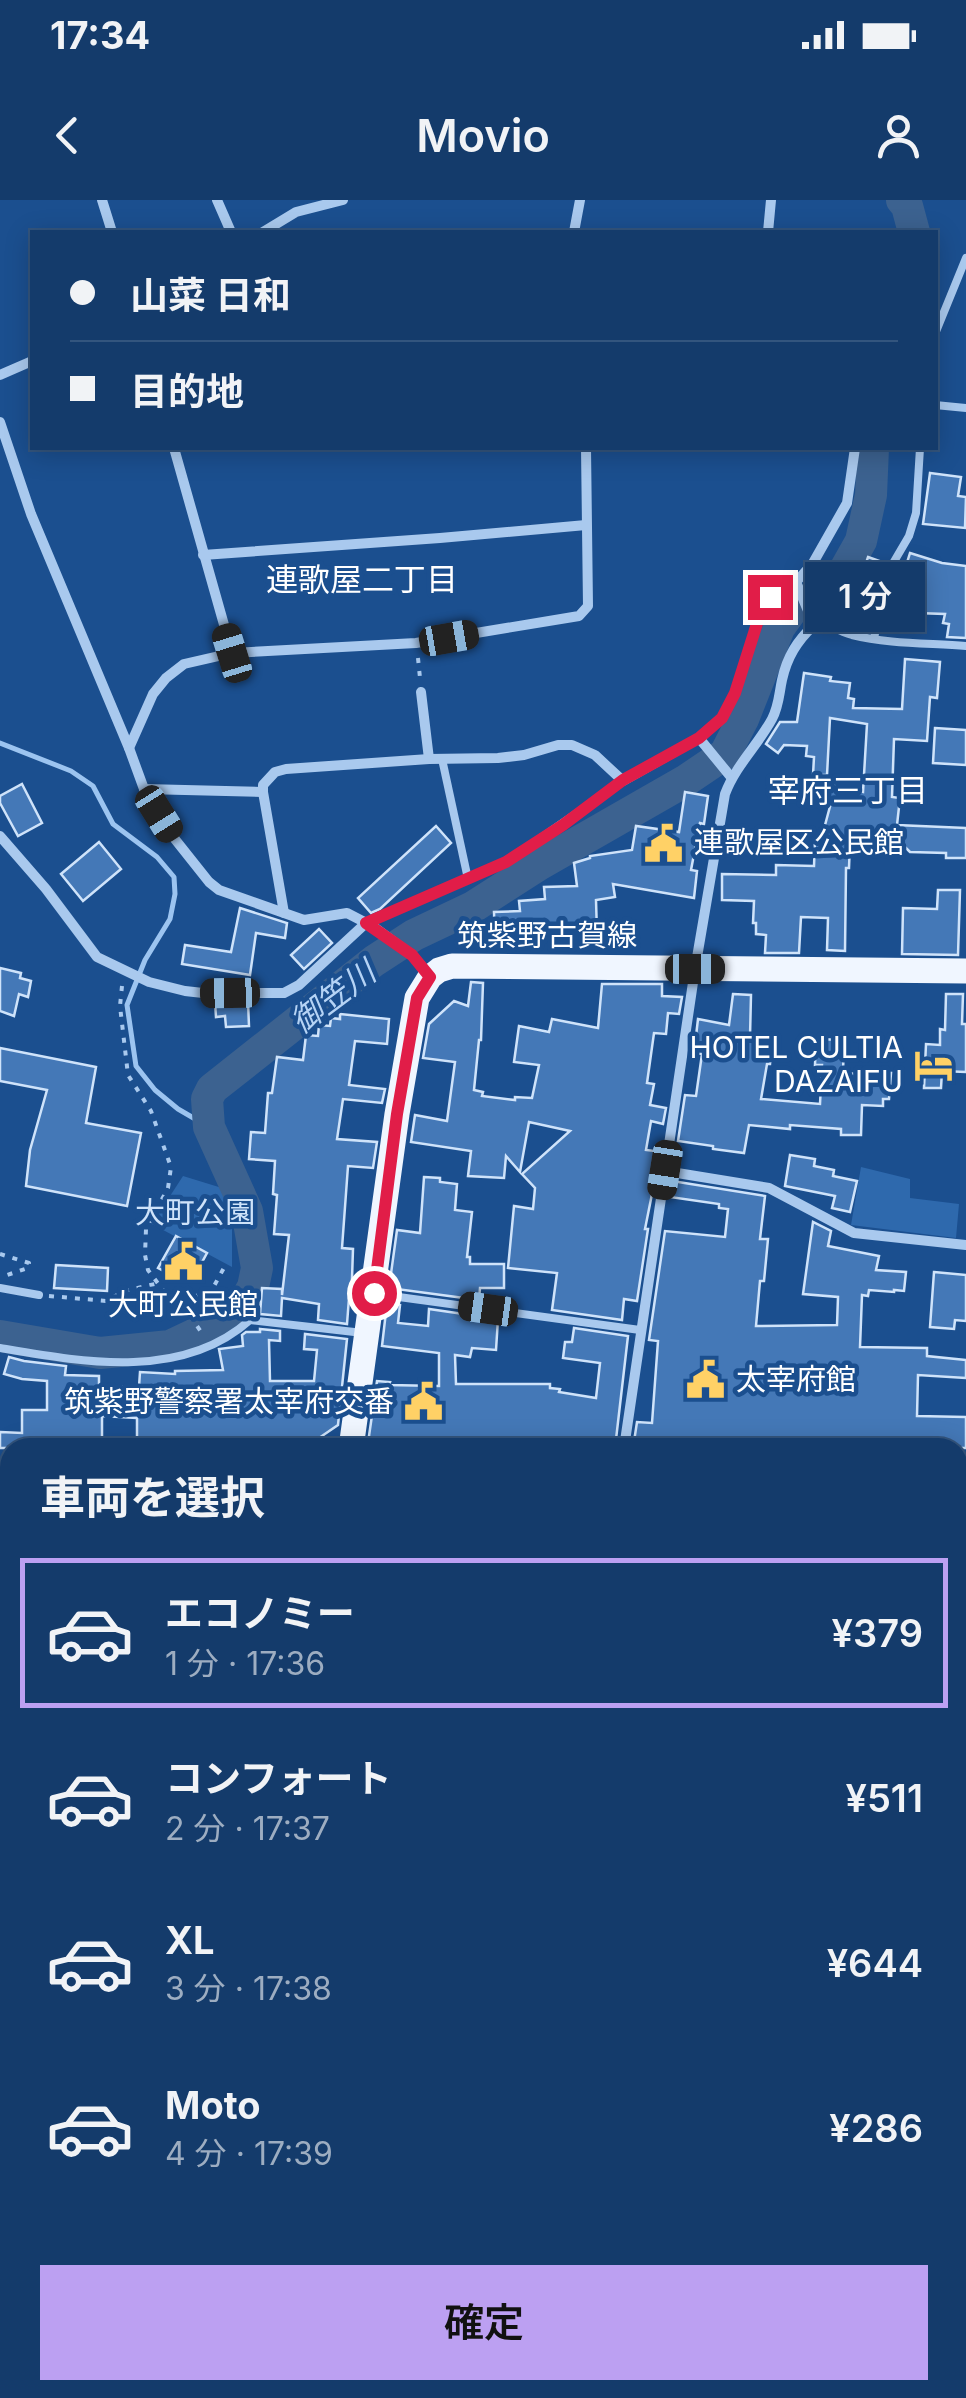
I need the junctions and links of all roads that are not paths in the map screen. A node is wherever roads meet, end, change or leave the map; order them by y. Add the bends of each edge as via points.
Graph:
1 (102, 200) edge
2 (217, 200) edge
3 (343, 200) edge
4 (580, 200) edge
5 (771, 200) edge
6 (111, 230) edge
7 (230, 230) edge
8 (266, 230) edge
9 (574, 230) edge
10 (768, 230) edge
11 (966, 258) edge
12 (938, 327) edge
13 (30, 362) edge
14 (0, 376) edge
15 (938, 406) edge
16 (966, 408) edge
17 (0, 422) edge
18 (175, 450) edge
19 (586, 450) edge
20 (856, 450) edge
21 (920, 450) edge
22 (586, 524) junction
23 (203, 555) junction
24 (797, 585) junction
25 (813, 622) junction
26 (874, 638) junction
27 (966, 646) edge
28 (232, 653) junction
29 (422, 692) road end
30 (701, 741) junction
31 (129, 748) junction
32 (429, 758) junction
33 (442, 758) junction
34 (729, 775) junction
35 (623, 780) junction
36 (144, 789) junction
37 (263, 792) junction
38 (0, 836) edge
39 (468, 879) junction
40 (284, 913) junction
41 (370, 925) junction
42 (695, 969) junction
43 (966, 970) edge
44 (430, 977) junction
45 (665, 1170) junction
46 (966, 1245) edge
47 (0, 1288) edge
48 (374, 1293) junction
49 (39, 1295) road end
50 (640, 1330) junction
51 (368, 1334) junction
52 (0, 1348) edge
53 (352, 1438) edge
54 (625, 1438) edge

1 - 6 street
2 - 7 street
3 - 8 street via 296,212
4 - 9 street
5 - 10 street
11 - 12 lane
13 - 14 street
15 - 16 lane
17 - 31 street via 31,514
18 - 23 street
19 - 22 street
20 - 24 street via 847,503
21 - 26 lane via 916,513 883,588
22 - 23 street
22 - 28 street via 588,606 580,616 416,644
23 - 28 street
24 - 25 street
24 - 30 street via 770,597 735,693
25 - 26 lane
25 - 34 street via 790,652 770,722
26 - 27 lane
28 - 31 street via 184,664 166,678
29 - 32 street
30 - 34 street
30 - 35 street
31 - 36 street
32 - 33 street
32 - 37 street via 286,769 268,778
33 - 35 street via 498,758 572,746 595,754
33 - 39 lane
34 - 42 street
35 - 39 lane via 506,862
36 - 37 street
36 - 40 street via 214,886
37 - 40 street
38 - 41 street via 97,956 149,982 203,994 284,993
39 - 41 lane
40 - 41 street via 304,920 347,913
41 - 44 street
42 - 43 main road, 筑紫野古賀線
42 - 44 main road, 筑紫野古賀線 via 452,966
42 - 45 street
44 - 48 main road, 筑紫野古賀線 via 417,998
45 - 46 street via 769,1188 854,1233
45 - 50 street
47 - 49 lane
48 - 50 lane
48 - 51 main road, 筑紫野古賀線
50 - 54 street
51 - 52 lane via 250,1320 211,1346 171,1358 84,1361
51 - 53 main road, 筑紫野古賀線

